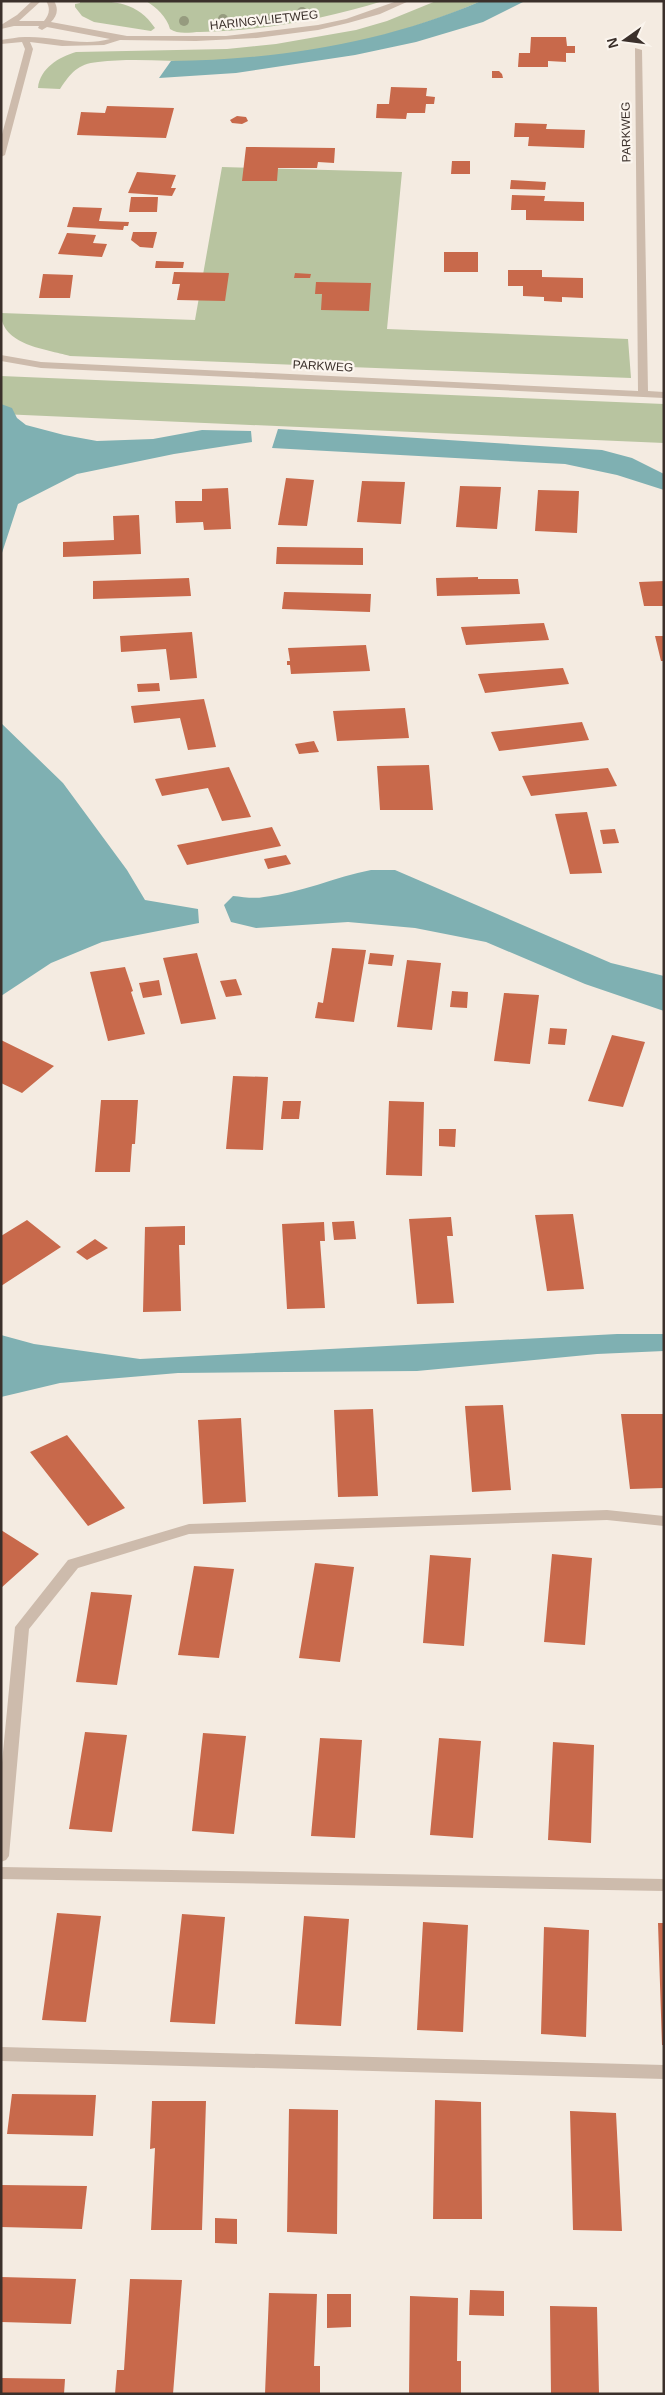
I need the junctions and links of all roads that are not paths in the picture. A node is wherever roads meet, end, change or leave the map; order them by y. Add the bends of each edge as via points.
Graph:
1 (37, 1) edge
2 (50, 1) edge
3 (405, 1) edge
4 (47, 24) junction
5 (4, 26) edge
6 (122, 38) junction
7 (25, 39) junction
8 (1, 42) edge
9 (638, 50) dead end
10 (1, 155) edge
11 (1, 358) edge
12 (643, 394) junction
13 (664, 395) edge
14 (664, 1521) edge
15 (1, 1856) edge
16 (1, 1873) edge
17 (664, 1885) edge
18 (1, 2054) edge
19 (664, 2072) edge

1 - 5 street
2 - 4 street via 52,16
3 - 6 street, HARINGVLIETWEG via 341,22 292,30 192,39
4 - 5 street, HARINGVLIETWEG
4 - 6 street, HARINGVLIETWEG
4 - 7 street
5 - 7 street
6 - 7 street, HARINGVLIETWEG via 104,43 62,44
7 - 8 street, HARINGVLIETWEG
7 - 10 street via 28,49
9 - 12 street, PARKWEG
11 - 12 street, PARKWEG via 41,365
12 - 13 street, PARKWEG
14 - 15 street via 607,1515 189,1529 73,1564 22,1627
16 - 17 street
18 - 19 street

